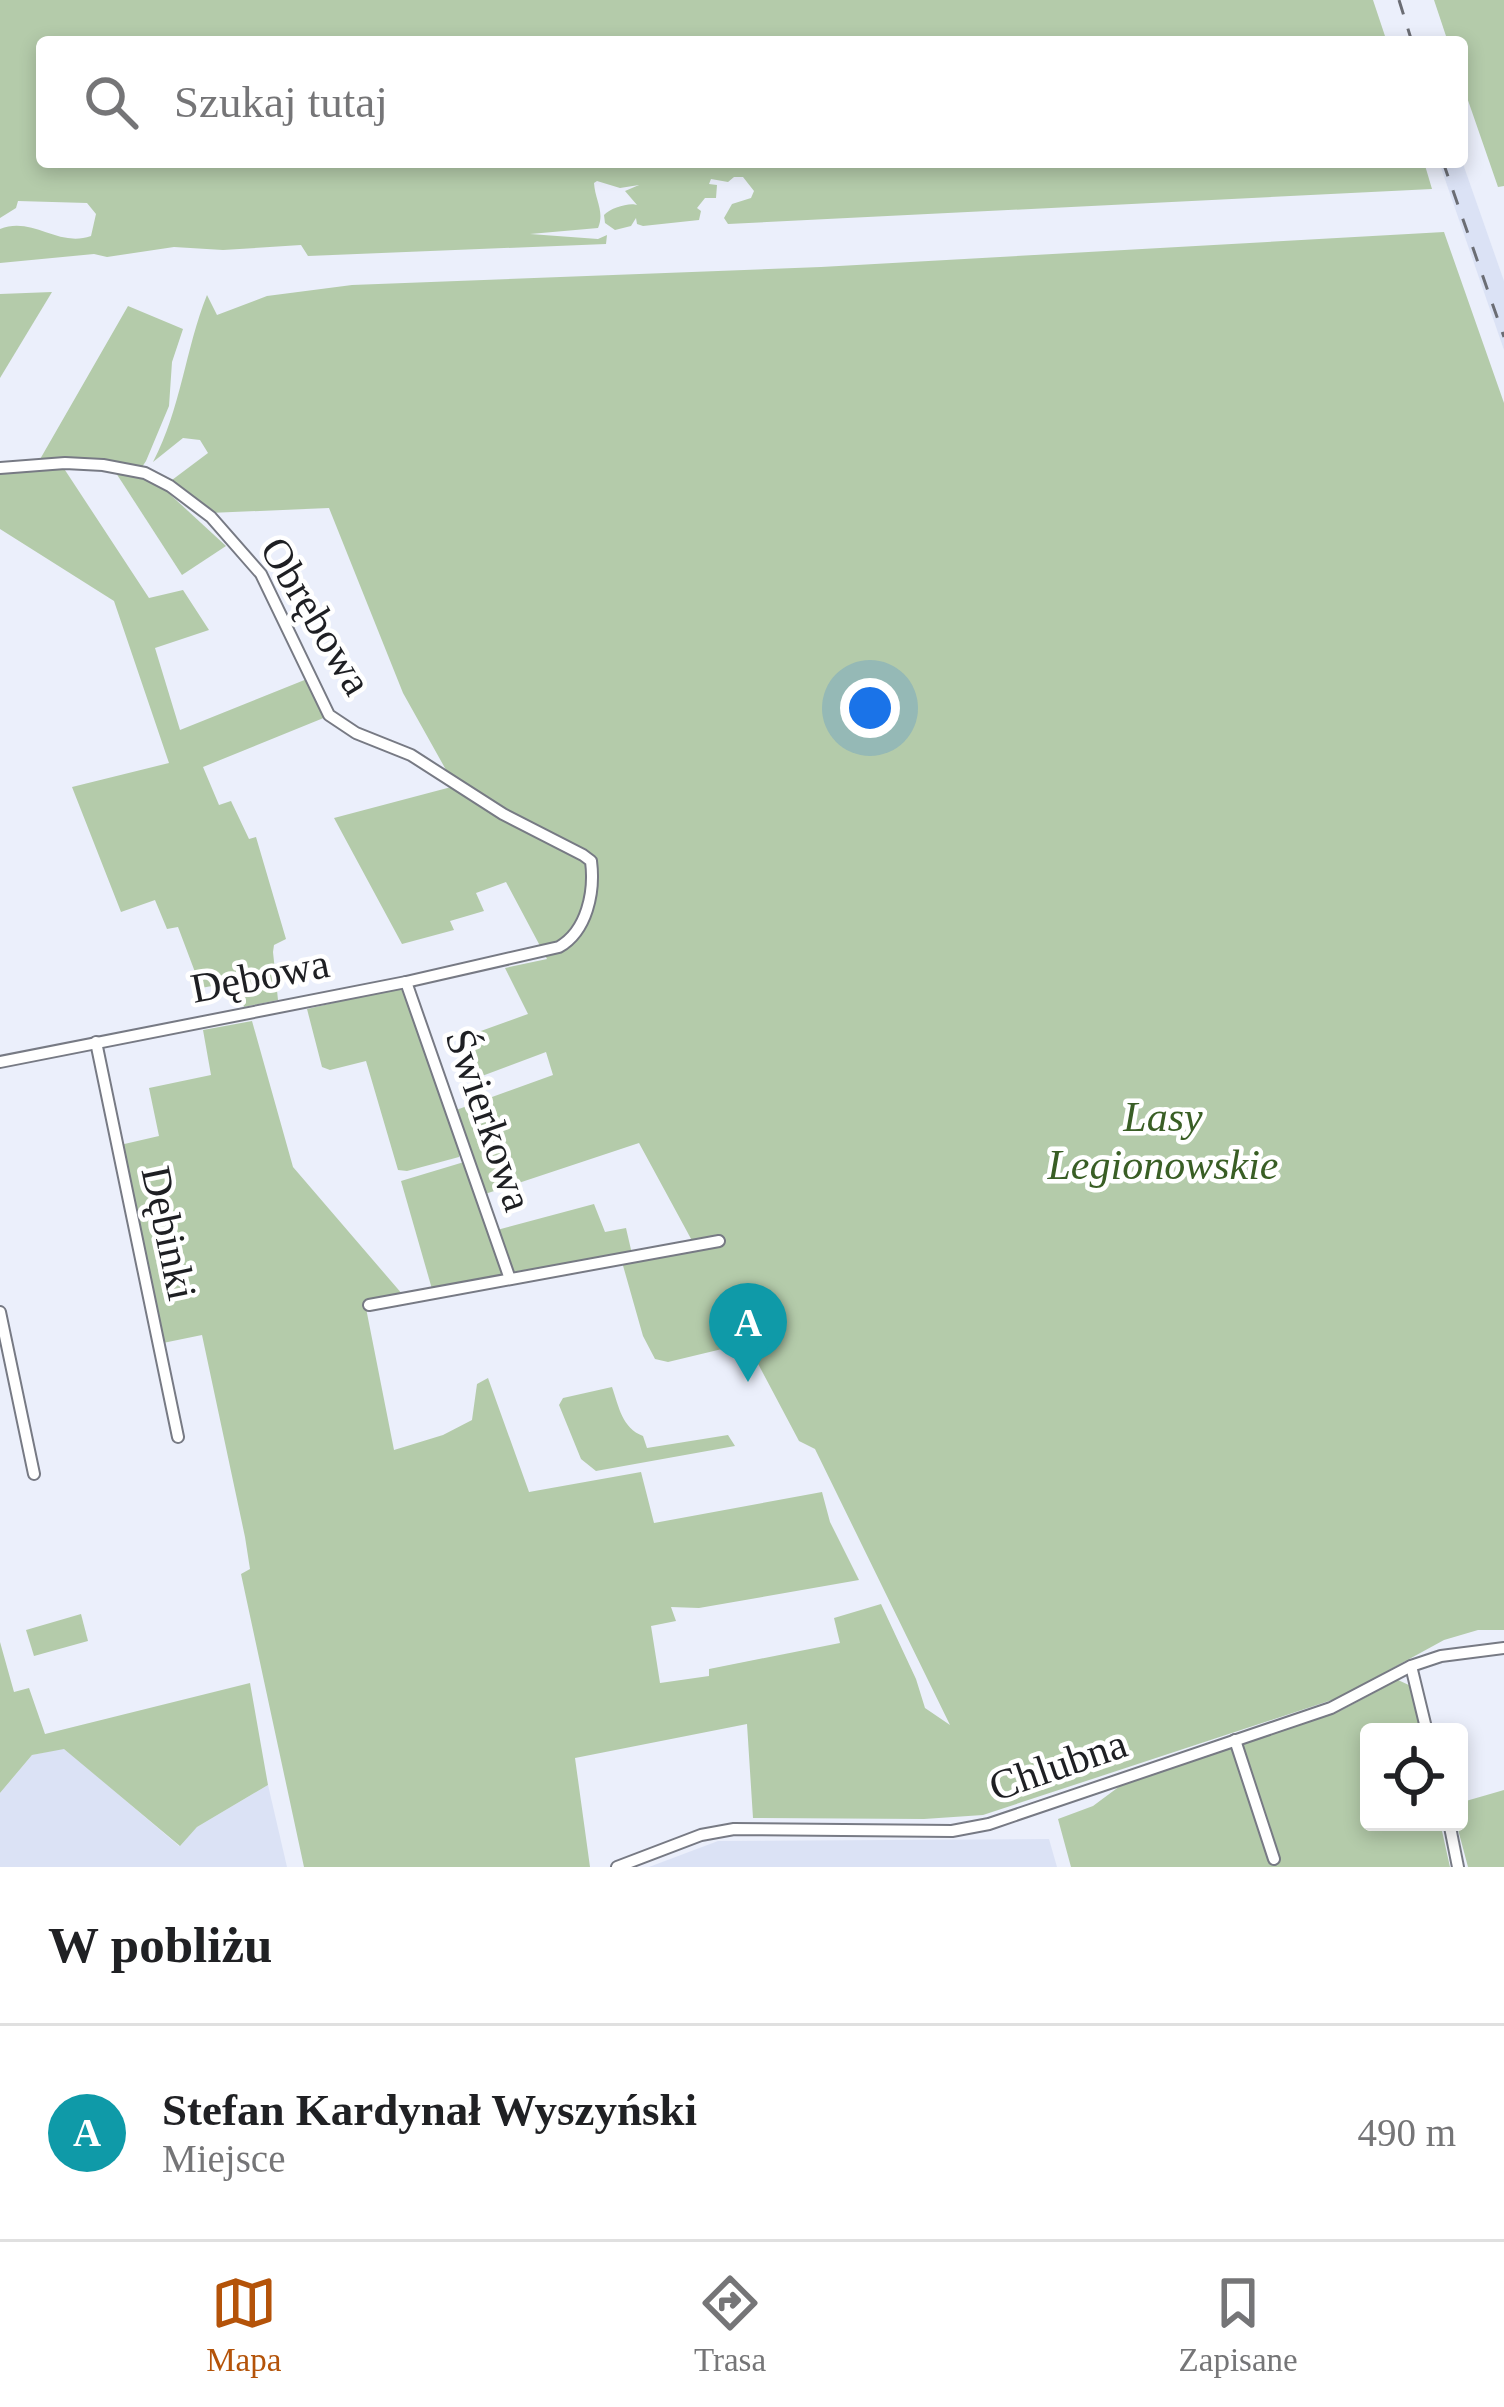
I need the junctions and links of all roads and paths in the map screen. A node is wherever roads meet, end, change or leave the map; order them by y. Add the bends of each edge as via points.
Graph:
1 (0, 468) edge
2 (532, 954) joint
3 (406, 982) junction
4 (96, 1042) junction
5 (0, 1062) edge
6 (718, 1241) dead end
7 (510, 1279) junction
8 (369, 1305) dead end
9 (0, 1312) edge
10 (178, 1438) dead end
11 (34, 1474) dead end
12 (1504, 1648) edge
13 (1411, 1666) junction
14 (1425, 1723) edge
15 (1235, 1739) junction
16 (1451, 1831) edge
17 (1274, 1859) dead end
18 (617, 1867) edge
19 (1458, 1867) edge

1 - 2 street, Obrębowa via 65,463 135,470 170,485 261,574 329,715 591,861 588,911 578,930 559,947
2 - 3 street, Dębowa
3 - 4 street, Dębowa
3 - 7 street, Świerkowa
4 - 5 street, Dębowa
4 - 10 street, Dębinki
6 - 7 street, Świerkowa
7 - 8 street, Świerkowa
9 - 11 street
12 - 13 street, Chlubna
13 - 14 street
13 - 15 street, Chlubna via 1331,1708
15 - 17 street
15 - 18 street, Chlubna via 976,1828 734,1829
16 - 19 street

